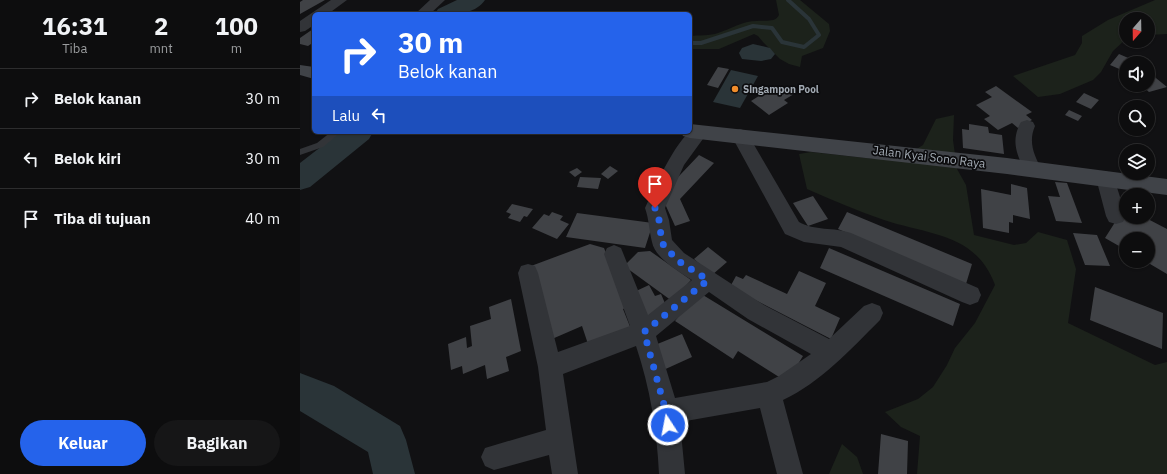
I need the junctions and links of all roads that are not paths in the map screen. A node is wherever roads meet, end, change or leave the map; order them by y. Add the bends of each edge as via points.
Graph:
1 (340, 0) edge
2 (438, 0) edge
3 (323, 12) edge
4 (424, 12) edge
5 (312, 19) edge
6 (300, 28) edge
7 (300, 70) edge
8 (312, 73) edge
9 (1027, 126) dead end
10 (694, 131) edge
11 (335, 134) edge
12 (740, 135) junction
13 (300, 152) edge
14 (1033, 170) junction
15 (1105, 178) junction
16 (1167, 187) edge
17 (1116, 216) dead end
18 (614, 254) dead end
19 (528, 273) dead end
20 (708, 280) junction
21 (970, 296) dead end
22 (872, 313) dead end
23 (644, 332) junction
24 (831, 352) junction
25 (550, 367) junction
26 (769, 394) junction
27 (666, 412) junction
28 (560, 439) junction
29 (494, 457) dead end
30 (565, 474) edge
31 (672, 474) edge
32 (790, 474) edge

1 - 3 street
2 - 4 street
5 - 6 street
7 - 8 street
9 - 14 street via 1023,133 1023,143
10 - 12 street, Jalan Kyai Sono Raya
10 - 20 street via 676,162 655,208 662,243 677,260
11 - 13 lane via 320,146
12 - 14 street, Jalan Kyai Sono Raya
12 - 21 street via 792,228 806,235 829,235 844,239
14 - 15 street, Jalan Kyai Sono Raya
15 - 16 street, Jalan Kyai Sono Raya
15 - 17 street
18 - 23 street
19 - 25 street
20 - 23 street
20 - 24 street via 756,312
22 - 24 street
23 - 25 street
23 - 27 street
24 - 26 street via 806,373
25 - 28 street
26 - 27 street
26 - 32 street
27 - 31 street via 672,451
28 - 29 street
28 - 30 street

